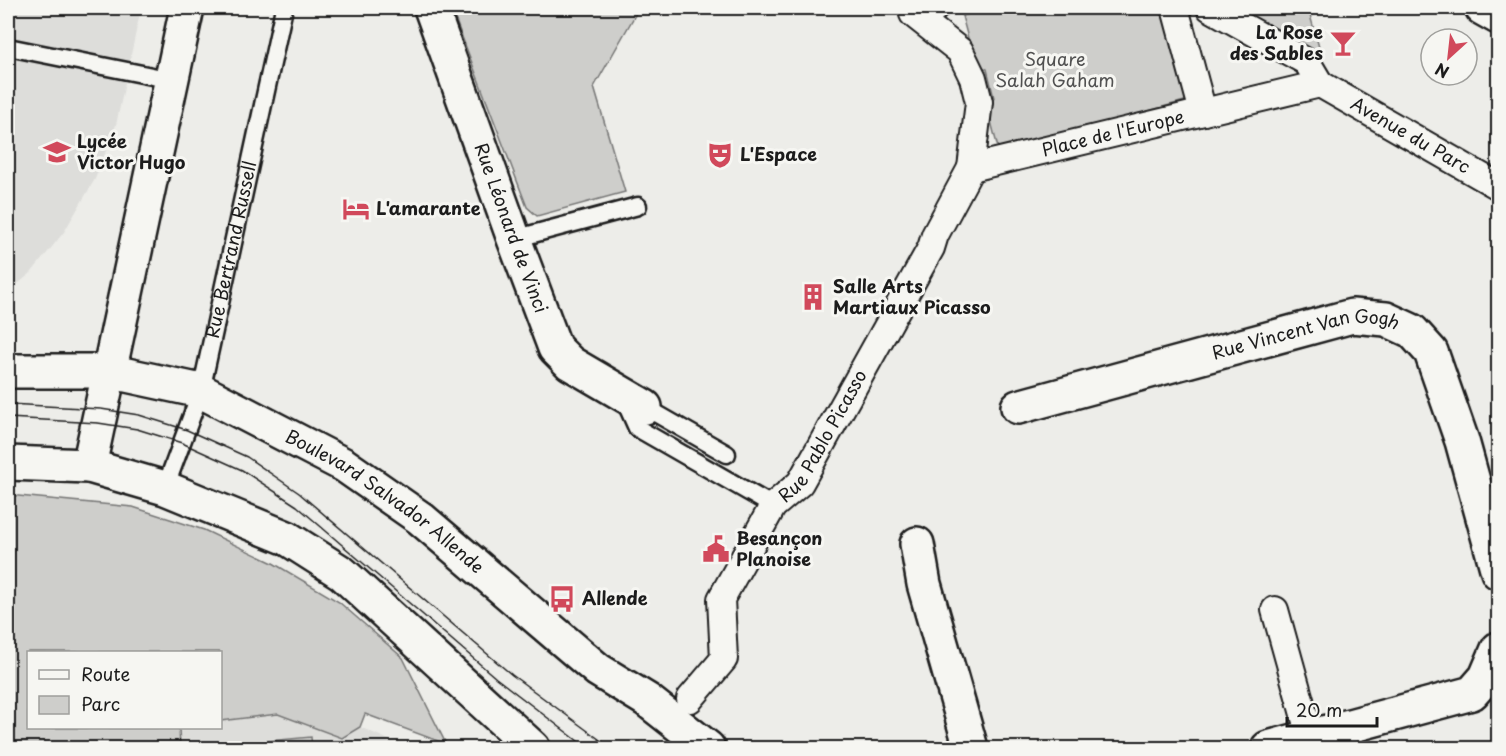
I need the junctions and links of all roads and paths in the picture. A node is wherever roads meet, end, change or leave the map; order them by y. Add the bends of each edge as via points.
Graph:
1 (187, 8) edge
2 (284, 8) edge
3 (431, 8) edge
4 (1175, 8) edge
5 (1210, 8) edge
6 (1482, 8) edge
7 (916, 10) edge
8 (1498, 17) edge
9 (8, 47) edge
10 (172, 80) junction
11 (1320, 84) junction
12 (1203, 112) junction
13 (971, 168) junction
14 (1498, 186) edge
15 (638, 206) dead end
16 (514, 239) junction
17 (8, 370) edge
18 (108, 371) junction
19 (201, 391) junction
20 (633, 400) junction
21 (1018, 407) dead end
22 (727, 454) dead end
23 (8, 463) edge
24 (89, 466) junction
25 (165, 488) junction
26 (772, 506) junction
27 (917, 544) dead end
28 (1498, 572) edge
29 (1275, 610) dead end
30 (1497, 655) edge
31 (690, 699) dead end
32 (1310, 736) junction
33 (533, 748) edge
34 (708, 748) edge
35 (971, 748) edge
36 (1268, 748) edge

1 - 10 street
2 - 19 lane, Rue Bertrand Russell
3 - 16 street, Rue Léonard de Vinci
4 - 12 street
5 - 11 street via 1307,62
6 - 8 street
7 - 13 street via 960,51 973,78 979,102
9 - 10 lane
10 - 18 street
11 - 12 street, Place de l'Europe
11 - 14 street, Avenue du Parc
12 - 13 street, Place de l'Europe
13 - 26 street, Rue Pablo Picasso via 931,248 800,483
15 - 16 lane
16 - 20 street, Rue Léonard de Vinci via 555,348 570,363
17 - 18 street, Boulevard Salvador Allende
18 - 19 street, Boulevard Salvador Allende
18 - 24 street
19 - 25 lane, Rue Bertrand Russell
19 - 34 street, Boulevard Salvador Allende via 344,465 420,518 598,670 647,700
20 - 22 lane
20 - 26 lane via 637,428
21 - 28 street, Rue Vincent Van Gogh via 1352,316 1386,319 1412,331 1431,352 1462,441
23 - 24 street
24 - 25 street
25 - 33 street via 287,538 342,573
26 - 31 street, Rue Pablo Picasso via 721,599 724,659
27 - 35 street via 924,584
29 - 32 street
30 - 32 street via 1472,693
32 - 36 street

